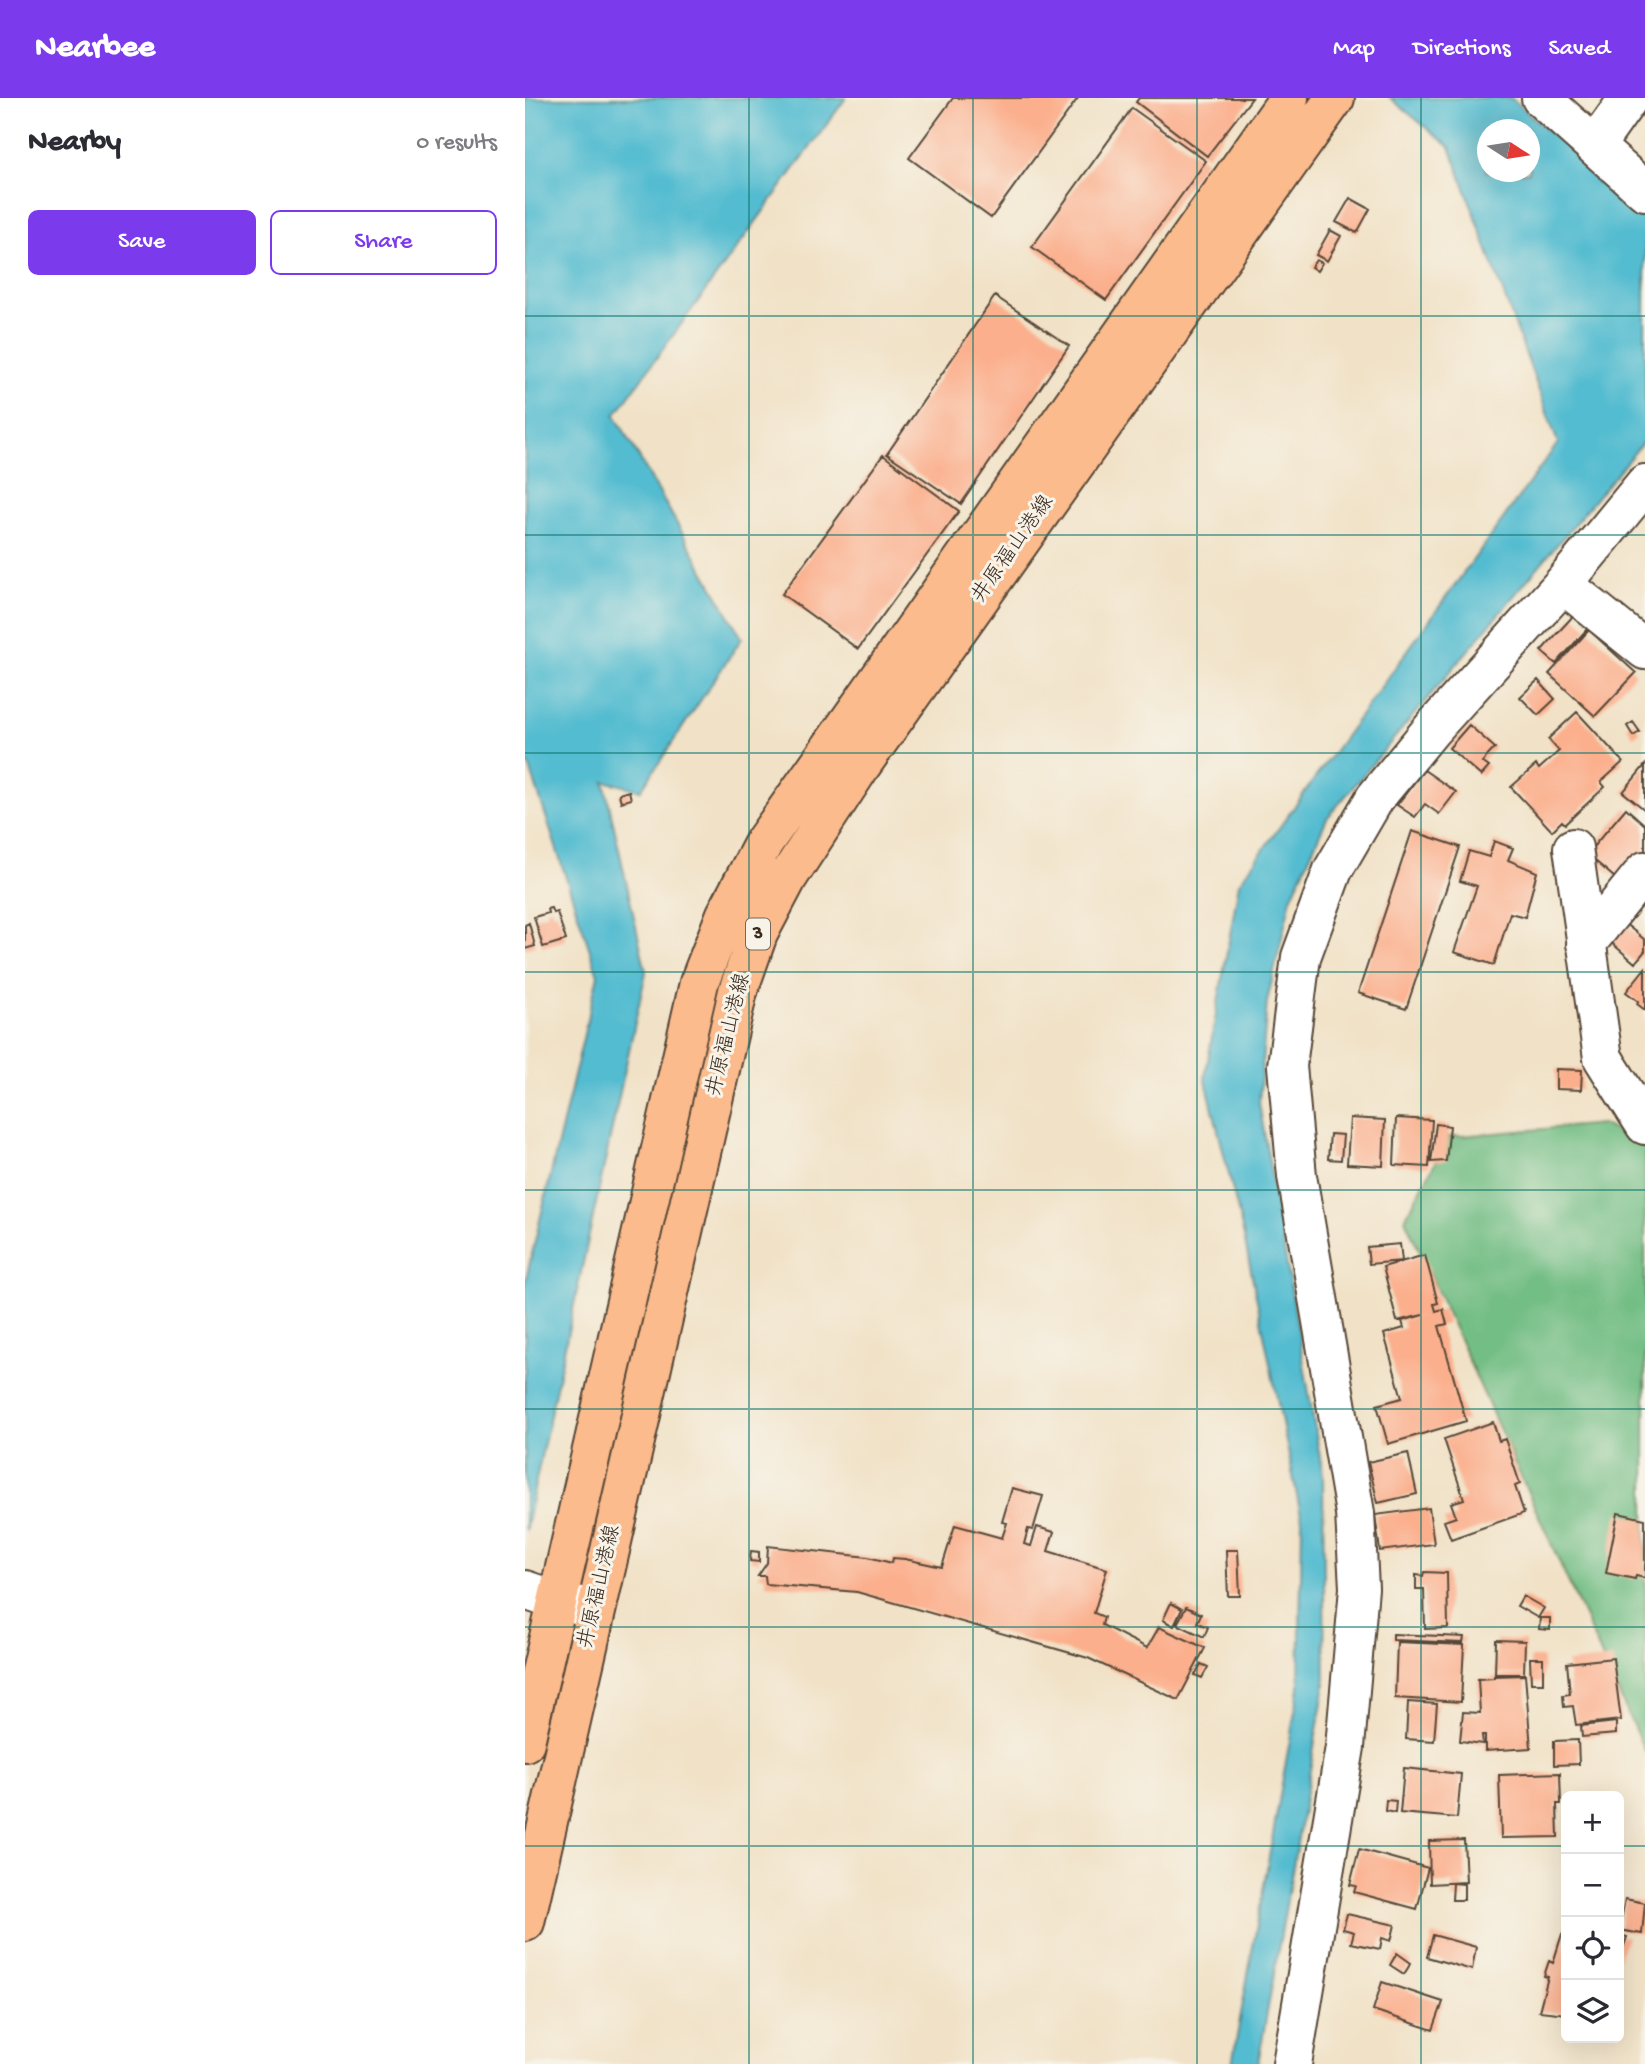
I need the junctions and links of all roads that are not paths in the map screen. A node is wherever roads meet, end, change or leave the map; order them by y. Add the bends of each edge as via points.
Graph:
1 (1289, 98) edge
2 (1335, 98) edge
3 (1541, 98) edge
4 (1629, 98) edge
5 (1595, 146) junction
6 (1645, 191) edge
7 (1645, 484) edge
8 (1563, 584) junction
9 (1645, 650) edge
10 (1573, 848) dead end
11 (1645, 871) edge
12 (1585, 944) junction
13 (1645, 1125) edge
14 (537, 1594) edge
15 (596, 1609) junction
16 (525, 1742) edge
17 (525, 1922) edge
18 (1292, 2064) edge

1 - 14 main road, 井原福山港線 / 3 via 764,842 726,915 699,983
2 - 15 main road, 井原福山港線 / 3 via 860,766 788,877 758,934 738,991
3 - 5 street
4 - 5 street
5 - 6 street
7 - 8 street
8 - 9 street
8 - 18 street via 1375,798 1333,870 1301,957 1286,1066 1297,1176 1355,1513 1359,1588 1345,1747
10 - 12 street
11 - 12 street
12 - 13 street via 1603,1058
14 - 15 street
14 - 16 main road, 井原福山港線 / 3
15 - 17 main road, 井原福山港線 / 3

